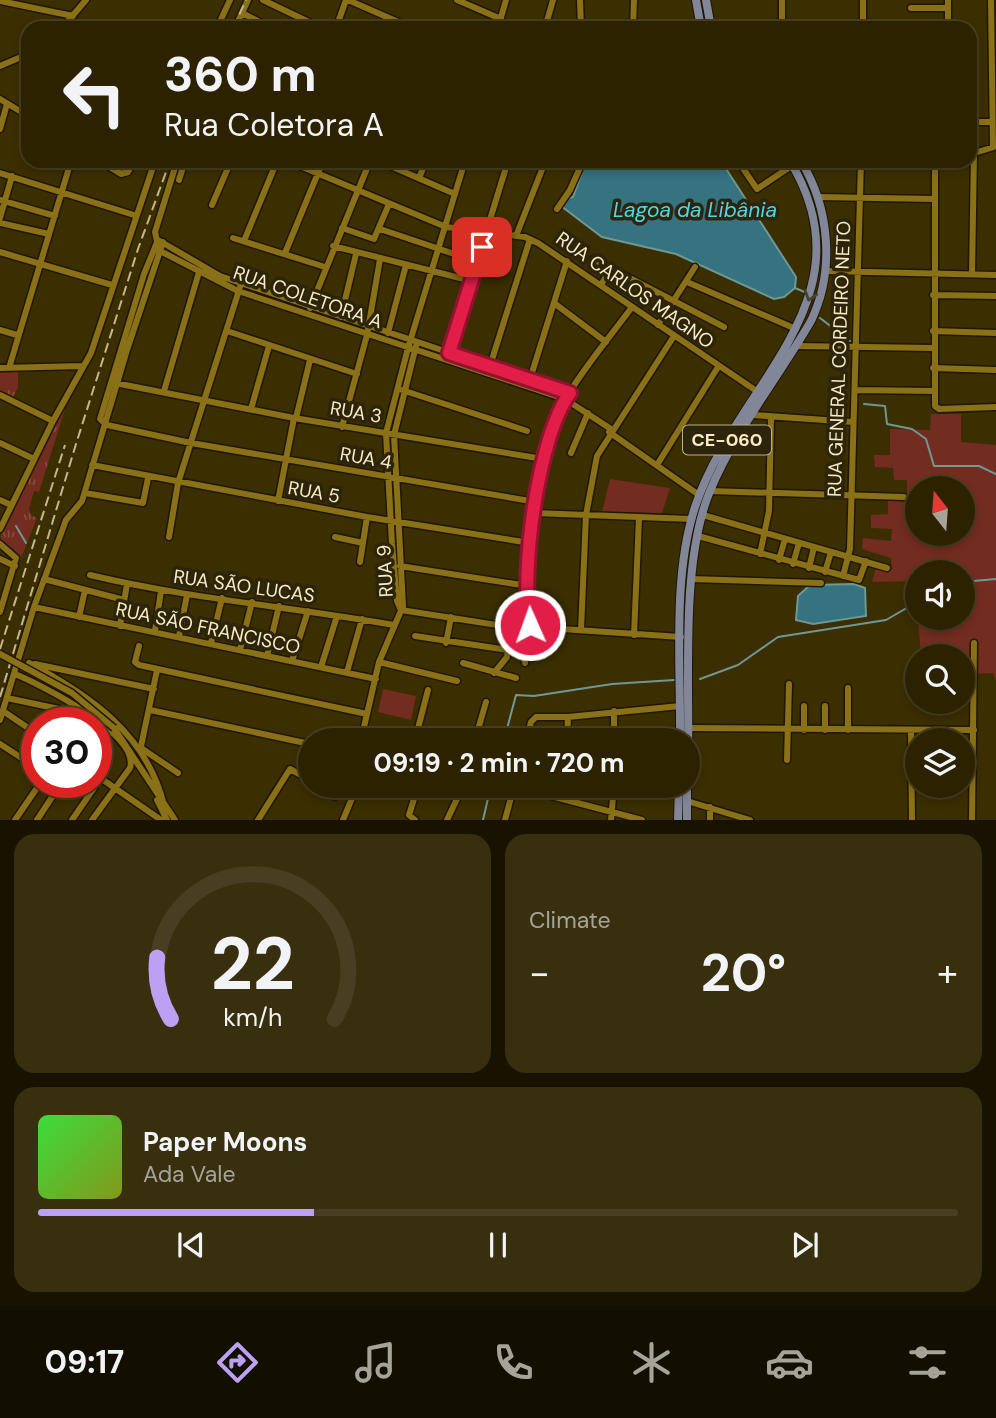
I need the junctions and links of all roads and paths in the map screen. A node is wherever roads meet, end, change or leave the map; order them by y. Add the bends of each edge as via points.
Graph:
1 (86, 0) edge
2 (230, 0) edge
3 (248, 0) edge
4 (263, 0) edge
5 (347, 0) edge
6 (457, 0) edge
7 (506, 0) edge
8 (553, 0) edge
9 (580, 0) edge
10 (634, 0) edge
11 (696, 0) edge
12 (706, 0) edge
13 (782, 0) edge
14 (863, 0) edge
15 (991, 0) edge
16 (0, 1) edge
17 (948, 4) edge
18 (911, 8) dead end
19 (242, 13) junction
20 (72, 16) junction
21 (387, 17) junction
22 (501, 19) joint
23 (68, 21) edge
24 (220, 21) edge
25 (238, 21) edge
26 (258, 21) edge
27 (307, 21) edge
28 (339, 21) edge
29 (385, 21) edge
30 (396, 21) edge
31 (547, 21) edge
32 (580, 21) edge
33 (633, 21) edge
34 (700, 21) edge
35 (710, 21) edge
36 (782, 21) edge
37 (863, 21) edge
38 (21, 57) edge
39 (0, 66) edge
40 (0, 99) edge
41 (7, 104) junction
42 (21, 112) edge
43 (977, 122) edge
44 (991, 122) junction
45 (0, 130) edge
46 (995, 147) edge
47 (977, 152) edge
48 (69, 168) edge
49 (111, 168) edge
50 (130, 168) edge
51 (152, 168) edge
52 (175, 168) edge
53 (183, 168) edge
54 (228, 168) edge
55 (274, 168) edge
56 (304, 168) edge
57 (320, 168) edge
58 (367, 168) edge
59 (403, 168) edge
60 (423, 168) edge
61 (463, 168) edge
62 (506, 168) edge
63 (541, 168) edge
64 (580, 168) edge
65 (743, 168) edge
66 (786, 168) edge
67 (796, 168) edge
68 (798, 168) edge
69 (861, 168) edge
70 (935, 168) edge
71 (972, 168) edge
72 (0, 173) edge
73 (317, 174) junction
74 (12, 176) junction
75 (419, 178) junction
76 (179, 180) dead end
77 (357, 191) junction
78 (62, 192) junction
79 (455, 194) junction
80 (817, 197) junction
81 (859, 197) junction
82 (935, 199) junction
83 (2, 201) edge
84 (389, 204) junction
85 (212, 205) dead end
86 (557, 209) dead end
87 (134, 215) junction
88 (55, 216) junction
89 (0, 220) edge
90 (446, 227) junction
91 (342, 228) junction
92 (380, 229) junction
93 (486, 233) junction
94 (49, 234) junction
95 (516, 236) junction
96 (233, 238) dead end
97 (530, 239) junction
98 (244, 241) junction
99 (158, 244) junction
100 (333, 246) junction
101 (438, 249) junction
102 (0, 252) edge
103 (285, 253) junction
104 (356, 254) junction
105 (380, 259) junction
106 (593, 259) dead end
107 (567, 261) junction
108 (478, 262) junction
109 (39, 264) junction
110 (406, 265) junction
111 (325, 267) junction
112 (695, 267) dead end
113 (611, 268) junction
114 (200, 270) junction
115 (432, 270) junction
116 (826, 271) junction
117 (859, 273) junction
118 (933, 274) junction
119 (972, 274) junction
120 (996, 275) edge
121 (472, 281) junction
122 (687, 282) junction
123 (112, 285) junction
124 (601, 285) junction
125 (240, 287) junction
126 (933, 295) junction
127 (996, 296) edge
128 (675, 300) junction
129 (554, 303) junction
130 (310, 306) junction
131 (632, 307) junction
132 (308, 315) junction
133 (341, 317) junction
134 (658, 324) junction
135 (368, 326) junction
136 (724, 327) dead end
137 (796, 329) junction
138 (0, 330) edge
139 (227, 331) junction
140 (933, 331) junction
141 (388, 333) junction
142 (996, 333) edge
143 (17, 335) junction
144 (367, 335) junction
145 (674, 336) junction
146 (414, 340) junction
147 (606, 342) junction
148 (269, 346) junction
149 (797, 346) junction
150 (856, 346) junction
151 (933, 348) junction
152 (411, 349) junction
153 (449, 353) junction
154 (310, 360) junction
155 (457, 360) junction
156 (82, 366) junction
157 (490, 366) junction
158 (719, 367) junction
159 (0, 368) edge
160 (9, 368) junction
161 (933, 368) junction
162 (996, 370) edge
163 (357, 374) junction
164 (530, 379) junction
165 (114, 383) junction
166 (397, 388) junction
167 (405, 390) junction
168 (855, 390) junction
169 (164, 391) junction
170 (934, 391) junction
171 (758, 392) junction
172 (570, 393) junction
173 (0, 395) edge
174 (565, 399) junction
175 (205, 400) junction
176 (996, 407) edge
177 (251, 409) junction
178 (589, 413) junction
179 (753, 415) junction
180 (295, 418) junction
181 (771, 419) junction
182 (53, 421) junction
183 (853, 422) junction
184 (107, 425) junction
185 (342, 427) junction
186 (610, 430) junction
187 (527, 431) dead end
188 (386, 433) junction
189 (394, 435) junction
190 (0, 443) edge
191 (191, 443) junction
192 (571, 453) dead end
193 (34, 459) junction
194 (286, 459) junction
195 (543, 459) junction
196 (92, 465) junction
197 (657, 466) junction
198 (148, 478) junction
199 (387, 478) junction
200 (395, 479) junction
201 (178, 484) junction
202 (710, 491) junction
203 (85, 492) junction
204 (769, 493) junction
205 (699, 495) junction
206 (850, 495) junction
207 (904, 497) dead end
208 (0, 500) edge
209 (278, 501) junction
210 (536, 502) junction
211 (11, 505) junction
212 (534, 513) junction
213 (703, 515) junction
214 (586, 516) junction
215 (367, 517) junction
216 (639, 518) junction
217 (691, 519) junction
218 (390, 520) junction
219 (398, 523) junction
220 (0, 528) edge
221 (766, 532) junction
222 (698, 536) junction
223 (169, 537) dead end
224 (335, 537) dead end
225 (785, 538) junction
226 (799, 542) junction
227 (363, 543) junction
228 (530, 543) junction
229 (0, 544) edge
230 (814, 547) junction
231 (831, 551) junction
232 (760, 554) junction
233 (848, 557) junction
234 (0, 559) edge
235 (779, 560) junction
236 (866, 561) junction
237 (360, 562) dead end
238 (793, 564) junction
239 (15, 566) junction
240 (400, 566) junction
241 (809, 568) junction
242 (887, 568) dead end
243 (825, 572) junction
244 (90, 575) dead end
245 (843, 576) junction
246 (44, 579) junction
247 (691, 579) junction
248 (821, 583) dead end
249 (127, 584) junction
250 (528, 586) junction
251 (85, 590) junction
252 (161, 591) junction
253 (187, 595) junction
254 (222, 598) junction
255 (124, 600) junction
256 (252, 601) junction
257 (279, 606) junction
258 (1, 607) edge
259 (34, 607) junction
260 (308, 611) junction
261 (400, 613) junction
262 (337, 615) junction
263 (79, 617) junction
264 (451, 617) junction
265 (362, 619) junction
266 (394, 625) junction
267 (120, 626) junction
268 (581, 630) junction
269 (155, 631) junction
270 (179, 635) junction
271 (634, 635) junction
272 (415, 636) dead end
273 (681, 637) junction
274 (211, 643) junction
275 (446, 643) junction
276 (974, 643) dead end
277 (139, 646) dead end
278 (509, 648) junction
279 (240, 650) junction
280 (0, 654) edge
281 (267, 656) junction
282 (21, 658) junction
283 (292, 661) junction
284 (29, 663) junction
285 (379, 663) junction
286 (463, 663) dead end
287 (525, 663) dead end
288 (321, 667) junction
289 (157, 670) junction
290 (347, 672) junction
291 (494, 673) junction
292 (15, 674) junction
293 (516, 678) dead end
294 (376, 679) junction
295 (457, 681) dead end
296 (789, 684) dead end
297 (848, 688) dead end
298 (154, 690) junction
299 (428, 690) dead end
300 (7, 698) junction
301 (486, 702) dead end
302 (680, 706) junction
303 (804, 706) dead end
304 (825, 706) dead end
305 (42, 707) edge
306 (74, 707) edge
307 (150, 710) junction
308 (3, 711) junction
309 (614, 711) junction
310 (368, 714) junction
311 (568, 717) junction
312 (0, 720) edge
313 (21, 723) edge
314 (364, 728) edge
315 (418, 728) edge
316 (478, 728) edge
317 (530, 728) edge
318 (568, 728) edge
319 (614, 728) edge
320 (680, 728) edge
321 (689, 728) edge
322 (700, 728) edge
323 (974, 728) edge
324 (788, 729) junction
325 (804, 730) junction
326 (825, 730) junction
327 (848, 730) junction
328 (905, 730) edge
329 (112, 738) edge
330 (298, 741) edge
331 (0, 744) edge
332 (141, 749) junction
333 (21, 758) edge
334 (788, 760) dead end
335 (178, 773) dead end
336 (298, 773) edge
337 (146, 776) junction
338 (114, 788) junction
339 (30, 798) edge
340 (51, 798) edge
341 (87, 798) edge
342 (354, 798) edge
343 (356, 798) edge
344 (414, 798) edge
345 (457, 798) edge
346 (511, 798) edge
347 (562, 798) edge
348 (613, 798) edge
349 (679, 798) edge
350 (912, 798) edge
351 (972, 798) edge
352 (566, 799) joint
353 (687, 801) joint
354 (353, 802) junction
355 (164, 805) junction
356 (710, 807) junction
357 (612, 816) edge
358 (413, 819) edge
359 (16, 820) edge
360 (37, 820) edge
361 (72, 820) edge
362 (92, 820) edge
363 (161, 820) edge
364 (167, 820) edge
365 (175, 820) edge
366 (258, 820) edge
367 (343, 820) edge
368 (447, 820) edge
369 (505, 820) edge
370 (642, 820) edge
371 (678, 820) edge
372 (687, 820) edge
373 (710, 820) edge
374 (750, 820) edge
375 (912, 820) edge
376 (972, 820) edge

1 - 20 street
2 - 24 street
3 - 19 street
4 - 27 street
5 - 21 street
5 - 28 street
6 - 22 street
7 - 22 street
8 - 31 street
9 - 32 street
10 - 33 street
11 - 34 main road
12 - 35 main road
13 - 36 street
14 - 37 street
15 - 44 street
16 - 20 street
17 - 18 street
19 - 25 street
19 - 26 street
20 - 23 street
21 - 29 street
21 - 30 street
38 - 39 street
40 - 41 street
41 - 42 street
41 - 45 street
43 - 44 street
44 - 46 street
46 - 47 street
48 - 78 street
49 - 50 street via 121,174
51 - 87 street
52 - 99 street via 155,232
53 - 76 street
54 - 85 street
55 - 98 street
56 - 73 street, RUA CARLOS MAGNO
57 - 73 street
58 - 77 street
59 - 75 street
60 - 75 street
61 - 79 street, RUA 9
62 - 93 street
63 - 95 street
64 - 86 street
65 - 66 street via 757,189
67 -> 137 main road, CE-060 via 811,207 818,253 811,296
68 - 80 main road, CE-060
69 - 81 street, RUA GENERAL CORDEIRO NETO
70 - 82 street
71 - 119 street
72 - 74 street
73 - 77 street, RUA CARLOS MAGNO
73 - 103 street
74 - 78 street
74 - 83 street
75 - 79 street
77 - 84 street, RUA CARLOS MAGNO
77 - 91 street
78 - 87 street
78 - 88 street
79 - 90 street, RUA 9
80 - 81 street
80 - 116 main road, CE-060 via 826,240
81 - 82 street
81 - 117 street, RUA GENERAL CORDEIRO NETO
82 - 118 street
83 - 88 street
83 - 89 street
84 - 90 street, RUA CARLOS MAGNO
84 - 92 street
87 - 123 street
88 - 94 street
89 - 94 street
90 - 93 street, RUA CARLOS MAGNO
90 - 101 street, RUA 9
91 - 92 street via 374,239
91 - 100 street
92 - 101 street
93 - 95 street, RUA CARLOS MAGNO
93 - 108 street
94 - 109 street
95 - 97 street, RUA CARLOS MAGNO
96 - 98 street
97 - 107 street, RUA CARLOS MAGNO
97 - 157 street
98 - 103 street
99 - 114 street, RUA COLETORA A
99 - 165 street
100 - 104 street
100 - 111 street
101 - 108 street
101 - 115 street, RUA 9
102 - 109 street
103 - 111 street
104 - 105 street
104 - 133 street
105 - 110 street
105 - 135 street
106 - 113 street
107 - 124 street, RUA CARLOS MAGNO
107 - 129 street
108 - 121 street
109 - 123 street
109 - 143 street
110 - 115 street
110 - 141 street
111 - 130 street
112 - 122 street
113 - 124 street
113 - 128 street
114 - 125 street, RUA COLETORA A
114 - 169 street
115 - 121 street
115 - 146 street, RUA 9
116 - 117 street
116 - 149 main road, CE-060 via 816,312
117 - 118 street
117 - 150 street, RUA GENERAL CORDEIRO NETO
118 - 119 street
118 - 126 street
119 - 120 street
121 - 153 street
122 - 128 street
122 - 137 street
123 - 156 street via 91,353
124 - 131 street, RUA CARLOS MAGNO
125 - 130 street, RUA COLETORA A
125 - 132 street, RUA COLETORA A
125 - 139 street
126 - 127 street
126 - 140 street
128 - 134 street
128 - 136 street
129 - 147 street
129 - 164 street
130 - 132 street
130 - 133 street, RUA COLETORA A
131 - 134 street, RUA CARLOS MAGNO
131 - 147 street
132 - 144 street, RUA COLETORA A
133 - 135 street, RUA COLETORA A
134 - 145 street, RUA CARLOS MAGNO
135 - 141 street, RUA COLETORA A
135 - 144 street
137 - 171 main road, CE-060
138 - 143 street
139 - 148 street
139 - 175 street
140 - 142 street
140 - 151 street
141 - 146 street, RUA COLETORA A
143 - 160 street
144 - 152 street, RUA COLETORA A
144 - 163 street
145 - 158 street, RUA CARLOS MAGNO
145 - 186 street
146 - 152 street, RUA 9
146 - 153 street, RUA COLETORA A
147 - 172 street
148 - 154 street
148 - 177 street
149 - 150 street
149 - 179 main road, CE-060
150 - 151 street
150 - 168 street, RUA GENERAL CORDEIRO NETO
151 - 161 street
152 - 155 street, RUA COLETORA A
152 - 166 street, RUA 9
152 - 167 street, RUA 9
153 - 155 street, RUA COLETORA A
154 - 163 street
154 - 180 street
155 - 157 street, RUA COLETORA A
155 - 174 street, RUA COLETORA A
156 - 160 street
156 - 182 street
157 - 164 street, RUA COLETORA A
158 - 171 street, RUA CARLOS MAGNO
158 - 197 street
159 - 160 street
161 - 162 street
161 - 170 street
163 - 185 street
164 - 172 street, RUA COLETORA A
165 - 169 street, RUA 3
165 - 184 street
165 - 184 street, RUA 4 via 100,419
166 - 167 street
166 - 188 street, RUA 9
167 - 187 street
167 - 189 street, RUA 9
168 - 170 street
168 - 183 street, RUA GENERAL CORDEIRO NETO
169 - 175 street, RUA 3
170 - 176 street via 939,409
171 - 205 main road, CE-060
172 - 174 street
173 - 182 street
174 - 178 street, RUA COLETORA A
174 - 195 street
175 - 177 street, RUA 3
175 - 191 street
177 - 180 street, RUA 3
178 - 186 street, RUA COLETORA A
178 - 192 street
179 - 181 street
179 - 202 main road, CE-060
180 - 185 street, RUA 3
180 - 194 street
181 - 183 street
181 - 204 street
182 - 193 street
183 - 206 street, RUA GENERAL CORDEIRO NETO
184 - 191 street, RUA 4
184 - 196 street
185 - 188 street, RUA 3
186 - 197 street, RUA COLETORA A
186 - 214 street via 594,466
188 - 189 street, RUA 3
188 - 199 street, RUA 9
189 - 195 street, RUA 3
189 - 200 street, RUA 9
190 - 193 street
191 - 194 street, RUA 4
191 - 201 street
193 - 211 street
194 - 199 street, RUA 4
194 - 209 street
195 - 210 street
196 - 198 street, RUA 5
196 - 203 street
197 - 205 street, RUA COLETORA A
198 - 201 street, RUA 5
198 - 203 street via 143,503
199 - 200 street, RUA 4
199 - 218 street, RUA 9
200 - 210 street, RUA 4
200 - 219 street, RUA 9
201 - 209 street, RUA 5
201 - 223 street
202 - 204 street
202 - 213 main road, CE-060
203 - 246 street via 66,520
204 - 206 street
204 - 221 street
205 - 217 main road, CE-060
206 - 207 street
206 - 233 street, RUA GENERAL CORDEIRO NETO
208 - 211 street
209 - 215 street, RUA 5
210 - 212 street
211 - 220 street
212 - 214 street
212 - 228 street
213 - 221 street
213 - 222 main road, CE-060
214 - 216 street
214 - 268 street
215 - 218 street, RUA 5
215 - 227 street
216 - 217 street
216 - 271 street
217 - 273 main road, CE-060 via 683,571
218 - 219 street, RUA 5
218 - 261 street, RUA 9
219 - 228 street, RUA 5
219 - 240 street, RUA 9
221 - 225 street
221 - 232 street
222 - 232 street
222 - 247 main road, CE-060
224 - 227 street
225 - 226 street
225 - 235 street
226 - 230 street
226 - 238 street
227 - 237 street
228 - 250 street
229 - 239 street via 14,554
230 - 231 street
230 - 241 street
231 - 233 street
231 - 243 street
232 - 235 street
233 - 236 street
233 - 245 street, RUA GENERAL CORDEIRO NETO
234 - 239 street
235 - 238 street
236 - 242 street
236 - 245 street via 859,580
238 - 241 street
239 - 258 street
240 - 250 street
240 - 261 street, RUA 9
241 - 243 street
243 - 245 street
244 - 249 street, RUA SÃO LUCAS
246 - 251 street
246 - 259 street
247 - 248 street
247 - 321 main road, CE-060
249 - 252 street, RUA SÃO LUCAS
249 - 255 street
250 - 268 street via 532,627
251 - 255 street
251 - 263 street
252 - 253 street, RUA SÃO LUCAS
252 - 269 street
253 - 254 street, RUA SÃO LUCAS
253 - 270 street
254 - 256 street, RUA SÃO LUCAS
254 - 274 street
255 - 267 street
256 - 257 street, RUA SÃO LUCAS
256 - 279 street
257 - 260 street, RUA SÃO LUCAS
257 - 281 street
259 - 263 street, RUA SÃO FRANCISCO
259 - 282 street
260 - 262 street, RUA SÃO LUCAS
260 - 283 street
261 - 264 street
261 - 266 street
262 - 265 street, RUA SÃO LUCAS
262 - 288 street
263 - 267 street, RUA SÃO FRANCISCO
264 - 275 street
264 - 278 street via 511,628
265 - 266 street, RUA SÃO LUCAS
265 - 290 street
266 - 285 street
267 - 269 street, RUA SÃO FRANCISCO
268 - 271 street
269 - 270 street, RUA SÃO FRANCISCO
270 - 274 street, RUA SÃO FRANCISCO
271 - 273 street
272 - 275 street
273 - 302 main road, CE-060
274 - 279 street, RUA SÃO FRANCISCO
275 - 278 street
276 - 323 street
277 - 289 street via 136,664
278 - 287 street via 522,651
278 - 291 street via 507,659
279 - 281 street, RUA SÃO FRANCISCO
280 - 337 street, bridge via 72,693 114,728
281 - 283 street, RUA SÃO FRANCISCO
282 - 284 street
282 - 292 street
283 - 288 street, RUA SÃO FRANCISCO
284 - 298 street
284 - 332 street via 98,704
285 - 294 street
285 - 295 street
286 - 291 street
288 - 290 street, RUA SÃO FRANCISCO
289 - 298 street
289 - 310 street
290 - 294 street, RUA SÃO FRANCISCO
291 - 293 street
292 - 300 street
292 - 306 street via 62,696
294 - 310 street
296 - 324 street
297 - 327 street
298 - 307 street
299 - 315 street
300 - 305 street
300 - 308 street
301 - 316 street
302 - 309 street
302 - 320 main road, CE-060
303 - 325 street
304 - 326 street
307 - 330 street
307 - 332 street
308 - 312 street
308 - 313 street
309 - 311 street
309 - 319 street
310 - 314 street
311 - 317 street via 541,716
311 - 318 street
322 - 324 street
324 - 325 street
324 - 334 street
325 - 326 street
326 - 327 street
327 - 328 street
329 - 338 street via 132,765
331 - 333 street
332 - 335 street
332 - 355 street
336 - 366 street via 290,769
337 - 355 street
337 - 364 street
338 - 362 street
338 - 363 street
339 - 359 street
340 - 360 street
341 - 361 street
342 - 354 street
343 - 354 street
344 - 358 street
345 - 368 street
346 - 369 street
347 - 352 street
348 - 357 street
349 - 371 main road
350 - 375 street
351 - 376 street
352 - 357 street
353 - 356 street
353 - 372 main road
354 - 367 street
355 - 365 street
356 - 373 street
356 - 374 street
357 - 370 street

